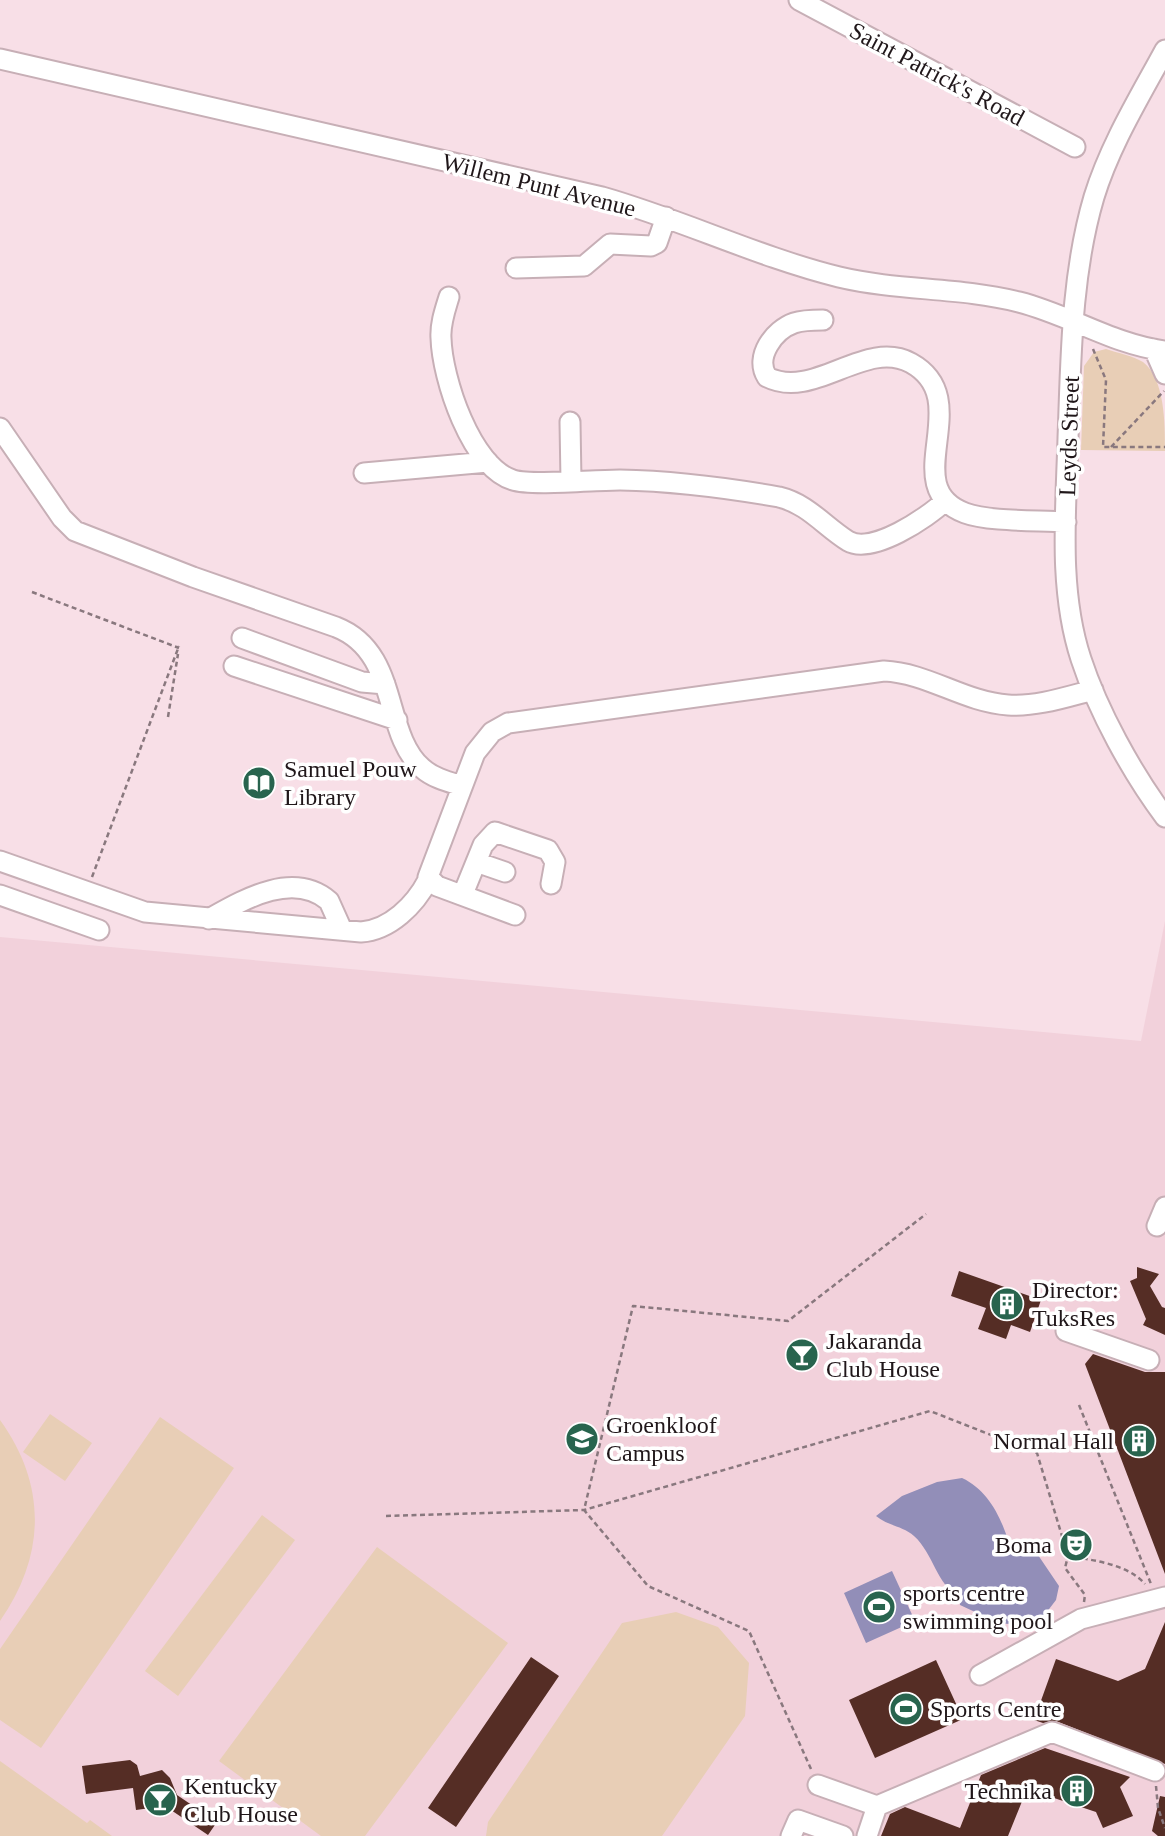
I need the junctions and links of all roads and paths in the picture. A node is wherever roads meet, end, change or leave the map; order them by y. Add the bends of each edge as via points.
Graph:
1 (799, 0) edge
2 (1165, 50) edge
3 (0, 59) edge
4 (1075, 147) dead end
5 (666, 217) junction
6 (516, 268) dead end
7 (449, 297) dead end
8 (823, 320) dead end
9 (1079, 323) junction
10 (1160, 350) edge
11 (1165, 374) edge
12 (1165, 391) edge
13 (570, 422) dead end
14 (0, 428) edge
15 (1111, 447) junction
16 (1165, 447) edge
17 (488, 463) junction
18 (364, 473) dead end
19 (571, 481) junction
20 (945, 501) junction
21 (1066, 522) junction
22 (32, 592) dead end
23 (242, 638) dead end
24 (179, 646) junction
25 (234, 666) dead end
26 (385, 684) junction
27 (1093, 690) junction
28 (168, 717) dead end
29 (397, 720) junction
30 (462, 786) junction
31 (1165, 817) edge
32 (0, 861) edge
33 (476, 862) junction
34 (505, 872) dead end
35 (428, 880) junction
36 (551, 884) dead end
37 (86, 893) junction
38 (463, 894) junction
39 (0, 895) edge
40 (515, 915) dead end
41 (209, 919) junction
42 (99, 930) dead end
43 (342, 930) junction
44 (1165, 1207) edge
45 (926, 1214) dead end
46 (1157, 1226) dead end
47 (1066, 1331) dead end
48 (1149, 1360) dead end
49 (1079, 1405) dead end
50 (584, 1510) junction
51 (386, 1517) dead end
52 (1068, 1556) junction
53 (1160, 1597) edge
54 (1081, 1619) junction
55 (980, 1675) dead end
56 (1155, 1771) joint
57 (818, 1785) joint
58 (877, 1805) junction
59 (1165, 1828) edge
60 (791, 1836) edge
61 (842, 1836) edge
62 (867, 1836) edge

1 - 4 street, Saint Patrick's Road
2 - 9 street, Leyds Street via 1099,182 1084,234
3 - 5 street, Willem Punt Avenue via 536,181
5 - 6 street via 657,243 651,246 610,244 584,266
5 - 9 street, Willem Punt Avenue via 771,258 838,277 1006,299
7 - 17 street via 441,338 446,375 459,414
8 - 20 street via 796,322 781,330 765,353 765,374 777,381 797,380 886,356 913,364 930,381 940,403 934,476
9 - 10 street, Willem Punt Avenue
9 - 15 path via 1105,380 1103,447
9 - 21 street, Leyds Street
10 - 11 street
12 - 15 path
13 - 19 street
14 - 26 street via 75,531 344,630 364,645
15 - 16 path
17 - 18 street
17 - 19 street via 514,481
19 - 20 street via 623,480 779,497 799,504 849,541 863,545 909,527
20 - 21 street via 975,516
21 - 27 street, Leyds Street via 1072,621
22 - 24 path
23 - 26 street via 362,682
24 - 28 path
24 - 37 path
25 - 29 street
26 - 29 street
27 - 30 street via 1008,705 920,677 884,671 520,719 482,742
27 - 31 street, Leyds Street via 1140,780
29 - 30 street via 419,766
30 - 35 street
32 - 37 street
33 - 34 street
33 - 36 street via 488,836 507,834 551,853 555,866
33 - 38 street
35 - 38 street
35 - 43 street via 416,901 384,926 367,932
37 - 41 street via 145,912
38 - 40 street
39 - 42 street
41 - 43 street
41 - 43 street via 253,897 297,887 329,901
44 - 46 street
45 - 50 path via 788,1321 633,1306
47 - 48 street
49 - 53 path
50 - 51 path
50 - 52 path via 930,1411 1037,1452
50 - 57 path via 648,1586 749,1631
52 - 53 path via 1138,1575
52 - 54 path via 1065,1568 1085,1595
53 - 54 street
54 - 55 street
56 - 58 street via 1052,1732
56 - 59 path via 1157,1808
57 - 58 street
58 - 62 street
60 - 61 street via 798,1820

